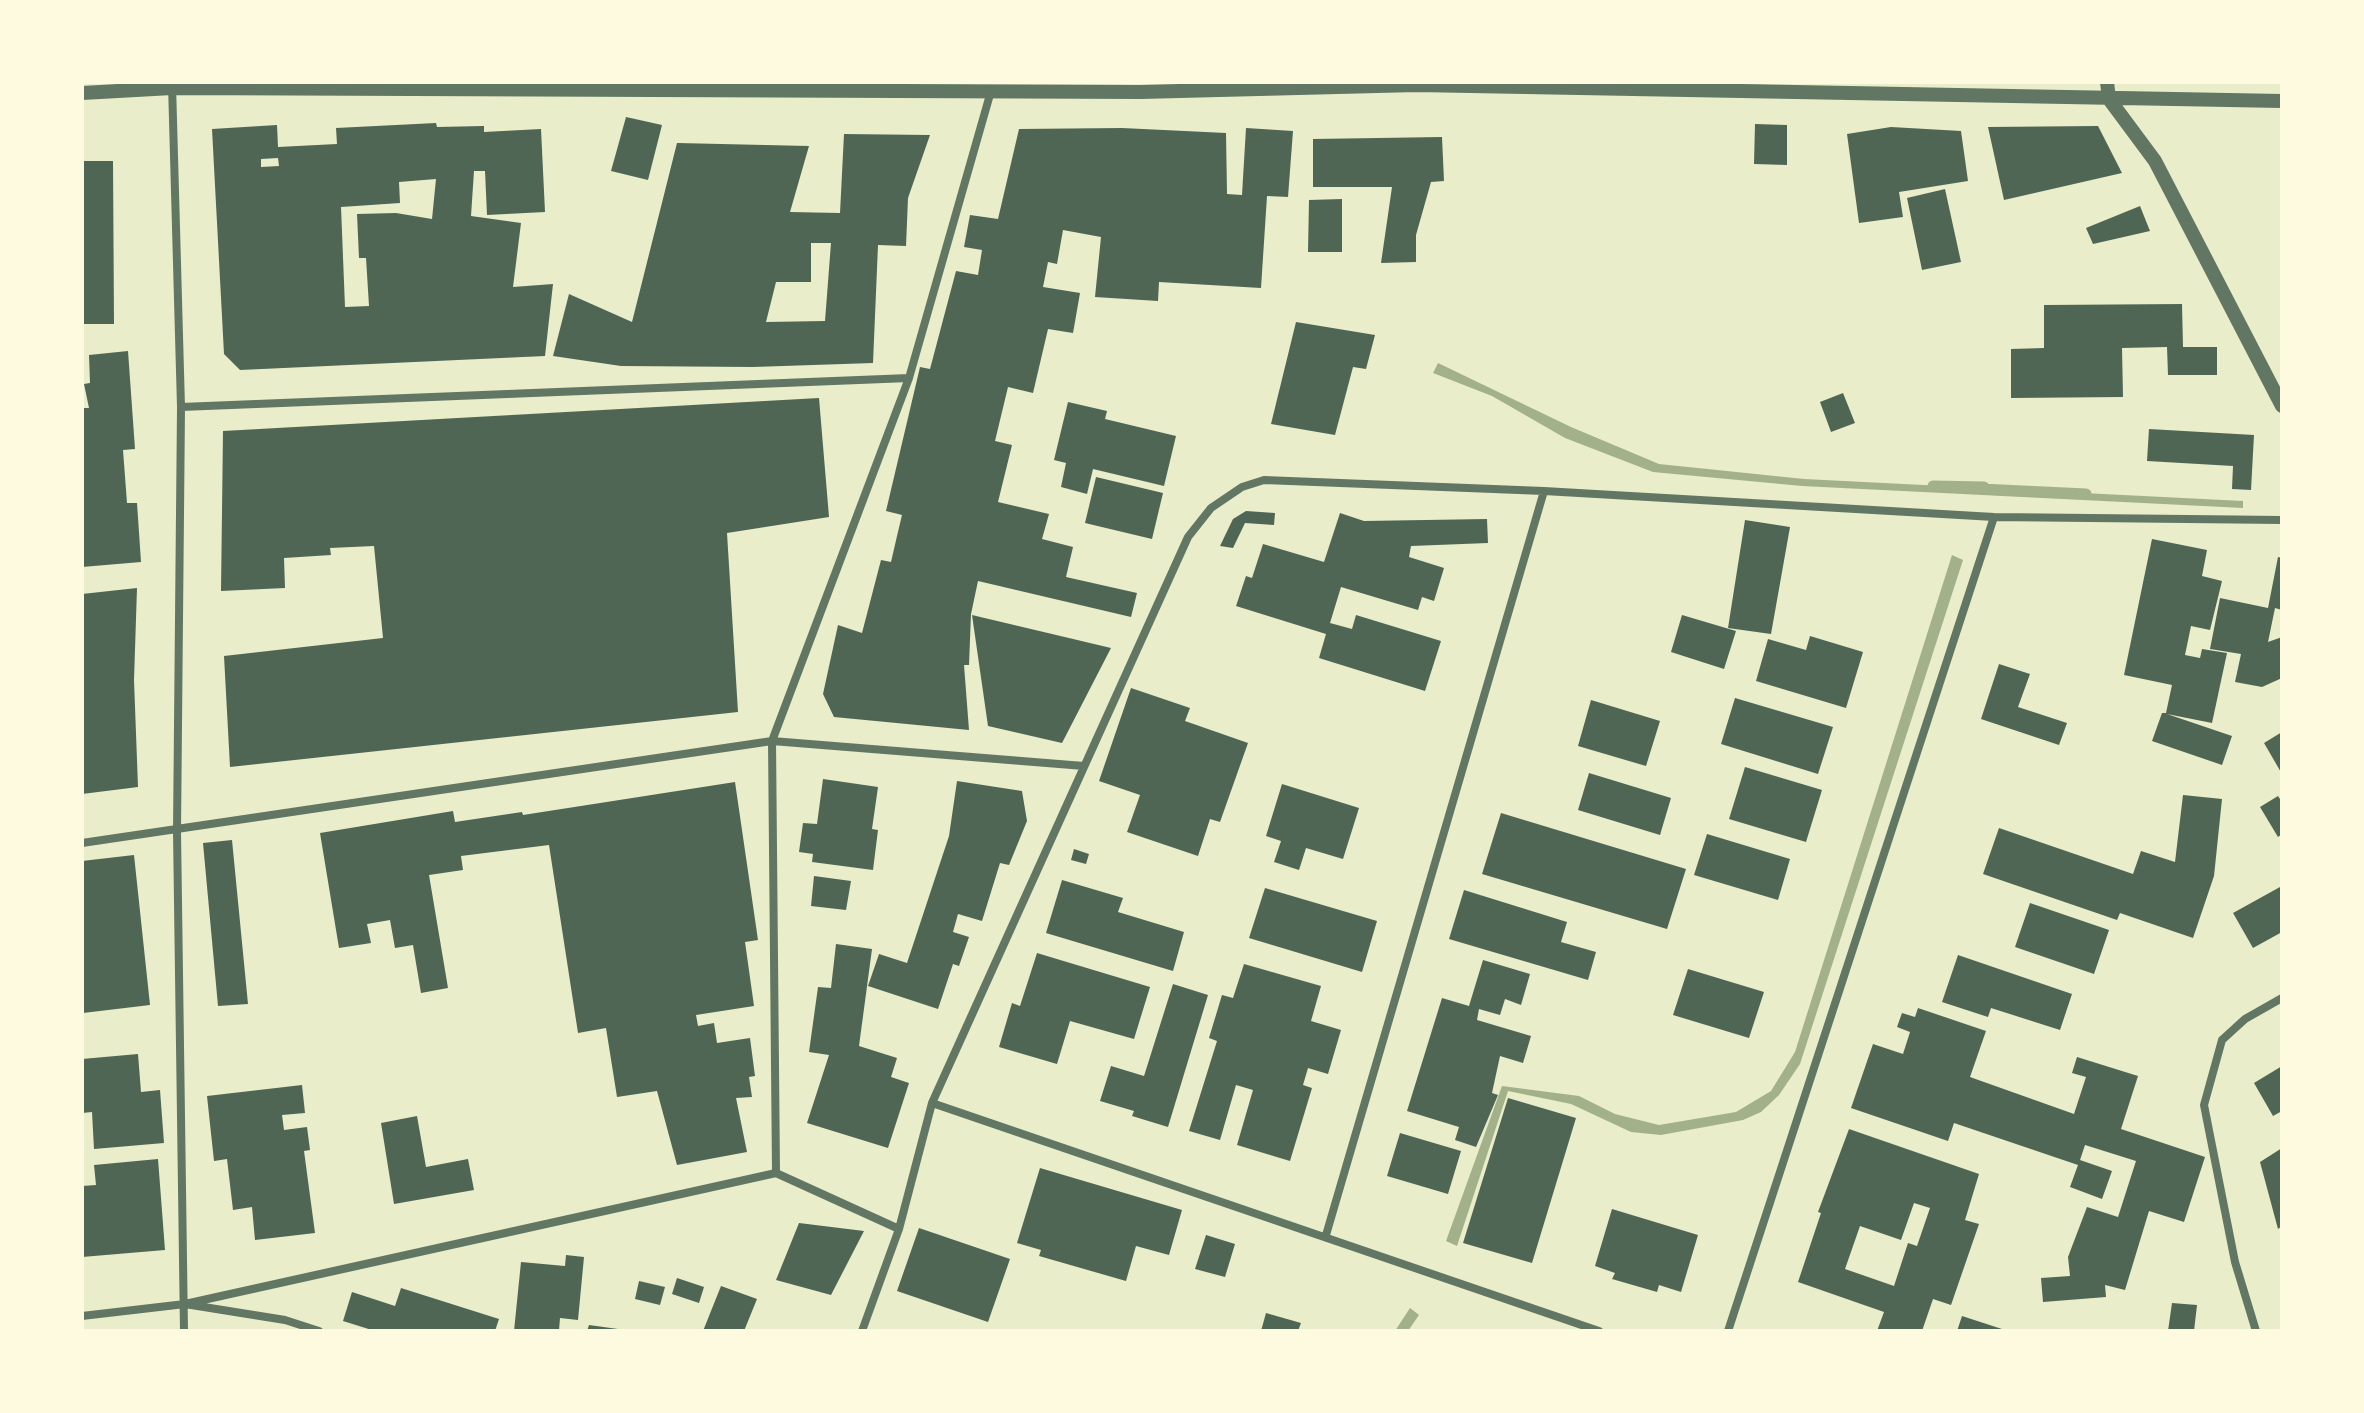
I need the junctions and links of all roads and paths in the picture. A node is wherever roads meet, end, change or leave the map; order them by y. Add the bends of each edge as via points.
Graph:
1 (2107, 82) edge
2 (172, 85) edge
3 (1127, 87) edge
4 (991, 91) junction
5 (82, 93) edge
6 (2109, 99) junction
7 (2282, 101) edge
8 (909, 378) junction
9 (2282, 406) edge
10 (181, 407) junction
11 (1544, 491) junction
12 (1994, 517) junction
13 (2282, 520) edge
14 (772, 741) junction
15 (1084, 766) junction
16 (177, 831) junction
17 (82, 843) edge
18 (2282, 998) edge
19 (932, 1103) junction
20 (776, 1173) junction
21 (899, 1229) junction
22 (1326, 1235) junction
23 (185, 1304) junction
24 (82, 1316) edge
25 (184, 1331) edge
26 (319, 1331) edge
27 (862, 1331) edge
28 (1599, 1331) edge
29 (1728, 1331) edge
30 (2256, 1331) edge

1 - 6 street
2 - 4 street
2 - 5 street
2 - 10 street
3 - 4 street
3 - 6 street via 1417,85
4 - 8 street
6 - 7 street
6 - 9 street via 2155,161
8 - 10 street
8 - 14 street
10 - 16 street
11 - 12 street
11 - 15 street via 1264,480 1242,487 1211,508 1188,537
11 - 22 street
12 - 13 street
12 - 29 street
14 - 15 street
14 - 16 street
14 - 20 street
15 - 19 street
16 - 17 street
16 - 23 street
18 - 30 street via 2245,1019 2222,1040 2204,1105 2235,1262
19 - 21 street
19 - 22 street
20 - 21 street
20 - 23 street
21 - 27 street
22 - 28 street
23 - 24 street
23 - 25 street
23 - 26 street via 285,1320

